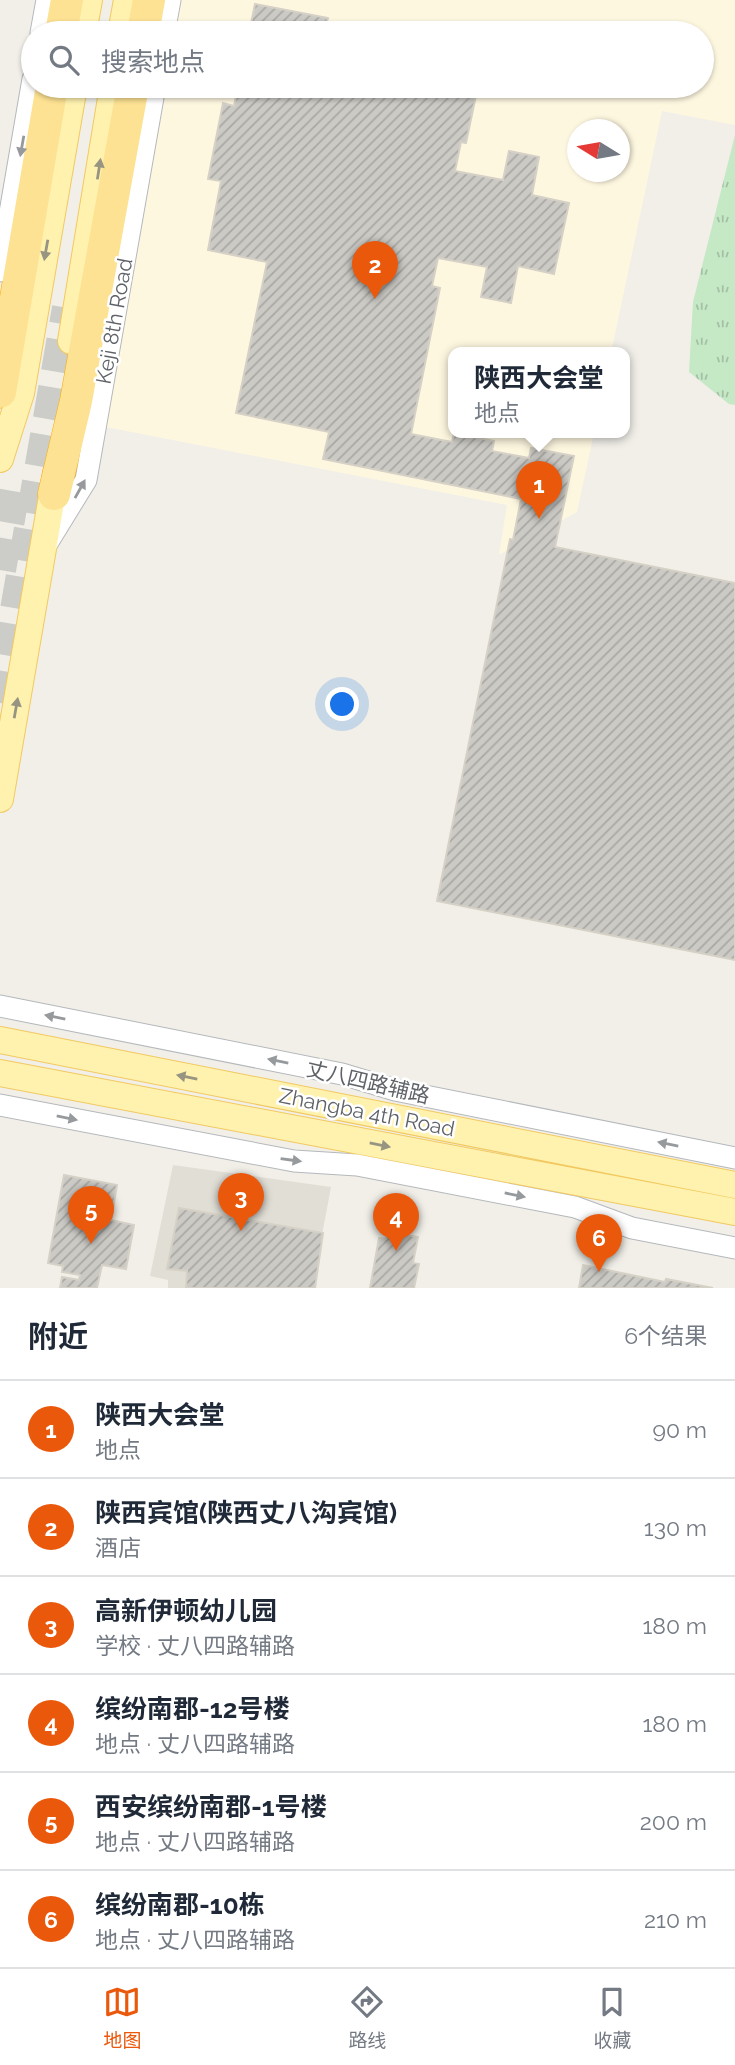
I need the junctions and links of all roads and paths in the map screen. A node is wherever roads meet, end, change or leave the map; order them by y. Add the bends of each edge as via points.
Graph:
1 (47, 0) edge
2 (67, 0) edge
3 (89, 0) edge
4 (127, 0) edge
5 (149, 0) edge
6 (170, 0) edge
7 (43, 21) edge
8 (63, 21) edge
9 (85, 21) edge
10 (123, 21) edge
11 (145, 21) edge
12 (166, 21) edge
13 (30, 98) edge
14 (50, 98) edge
15 (72, 98) edge
16 (111, 98) edge
17 (131, 98) edge
18 (153, 98) edge
19 (0, 271) edge
20 (0, 392) edge
21 (0, 459) edge
22 (54, 494) junction
23 (45, 547) junction
24 (0, 799) edge
25 (0, 1006) edge
26 (0, 1040) edge
27 (0, 1073) edge
28 (0, 1105) edge
29 (735, 1157) edge
30 (735, 1185) edge
31 (735, 1212) edge
32 (735, 1248) edge

1 - 7 street
2 - 8 highway
3 - 9 main road
4 - 10 main road
5 - 11 highway
6 - 12 street
13 -> 19 street
14 - 20 highway
15 -> 21 main road via 21,393
22 -> 16 main road, Keji 8th Road via 61,409
17 - 22 highway via 76,401
23 -> 18 street, Keji 8th Road via 86,480
22 - 23 main road, Keji 8th Road
24 -> 23 main road, Keji 8th Road
29 -> 25 street, 丈八四路辅路
30 -> 26 main road, Zhangba 4th Road
27 -> 31 main road, Zhangba 4th Road
28 -> 32 street via 294,1161 357,1165 575,1207 632,1228

